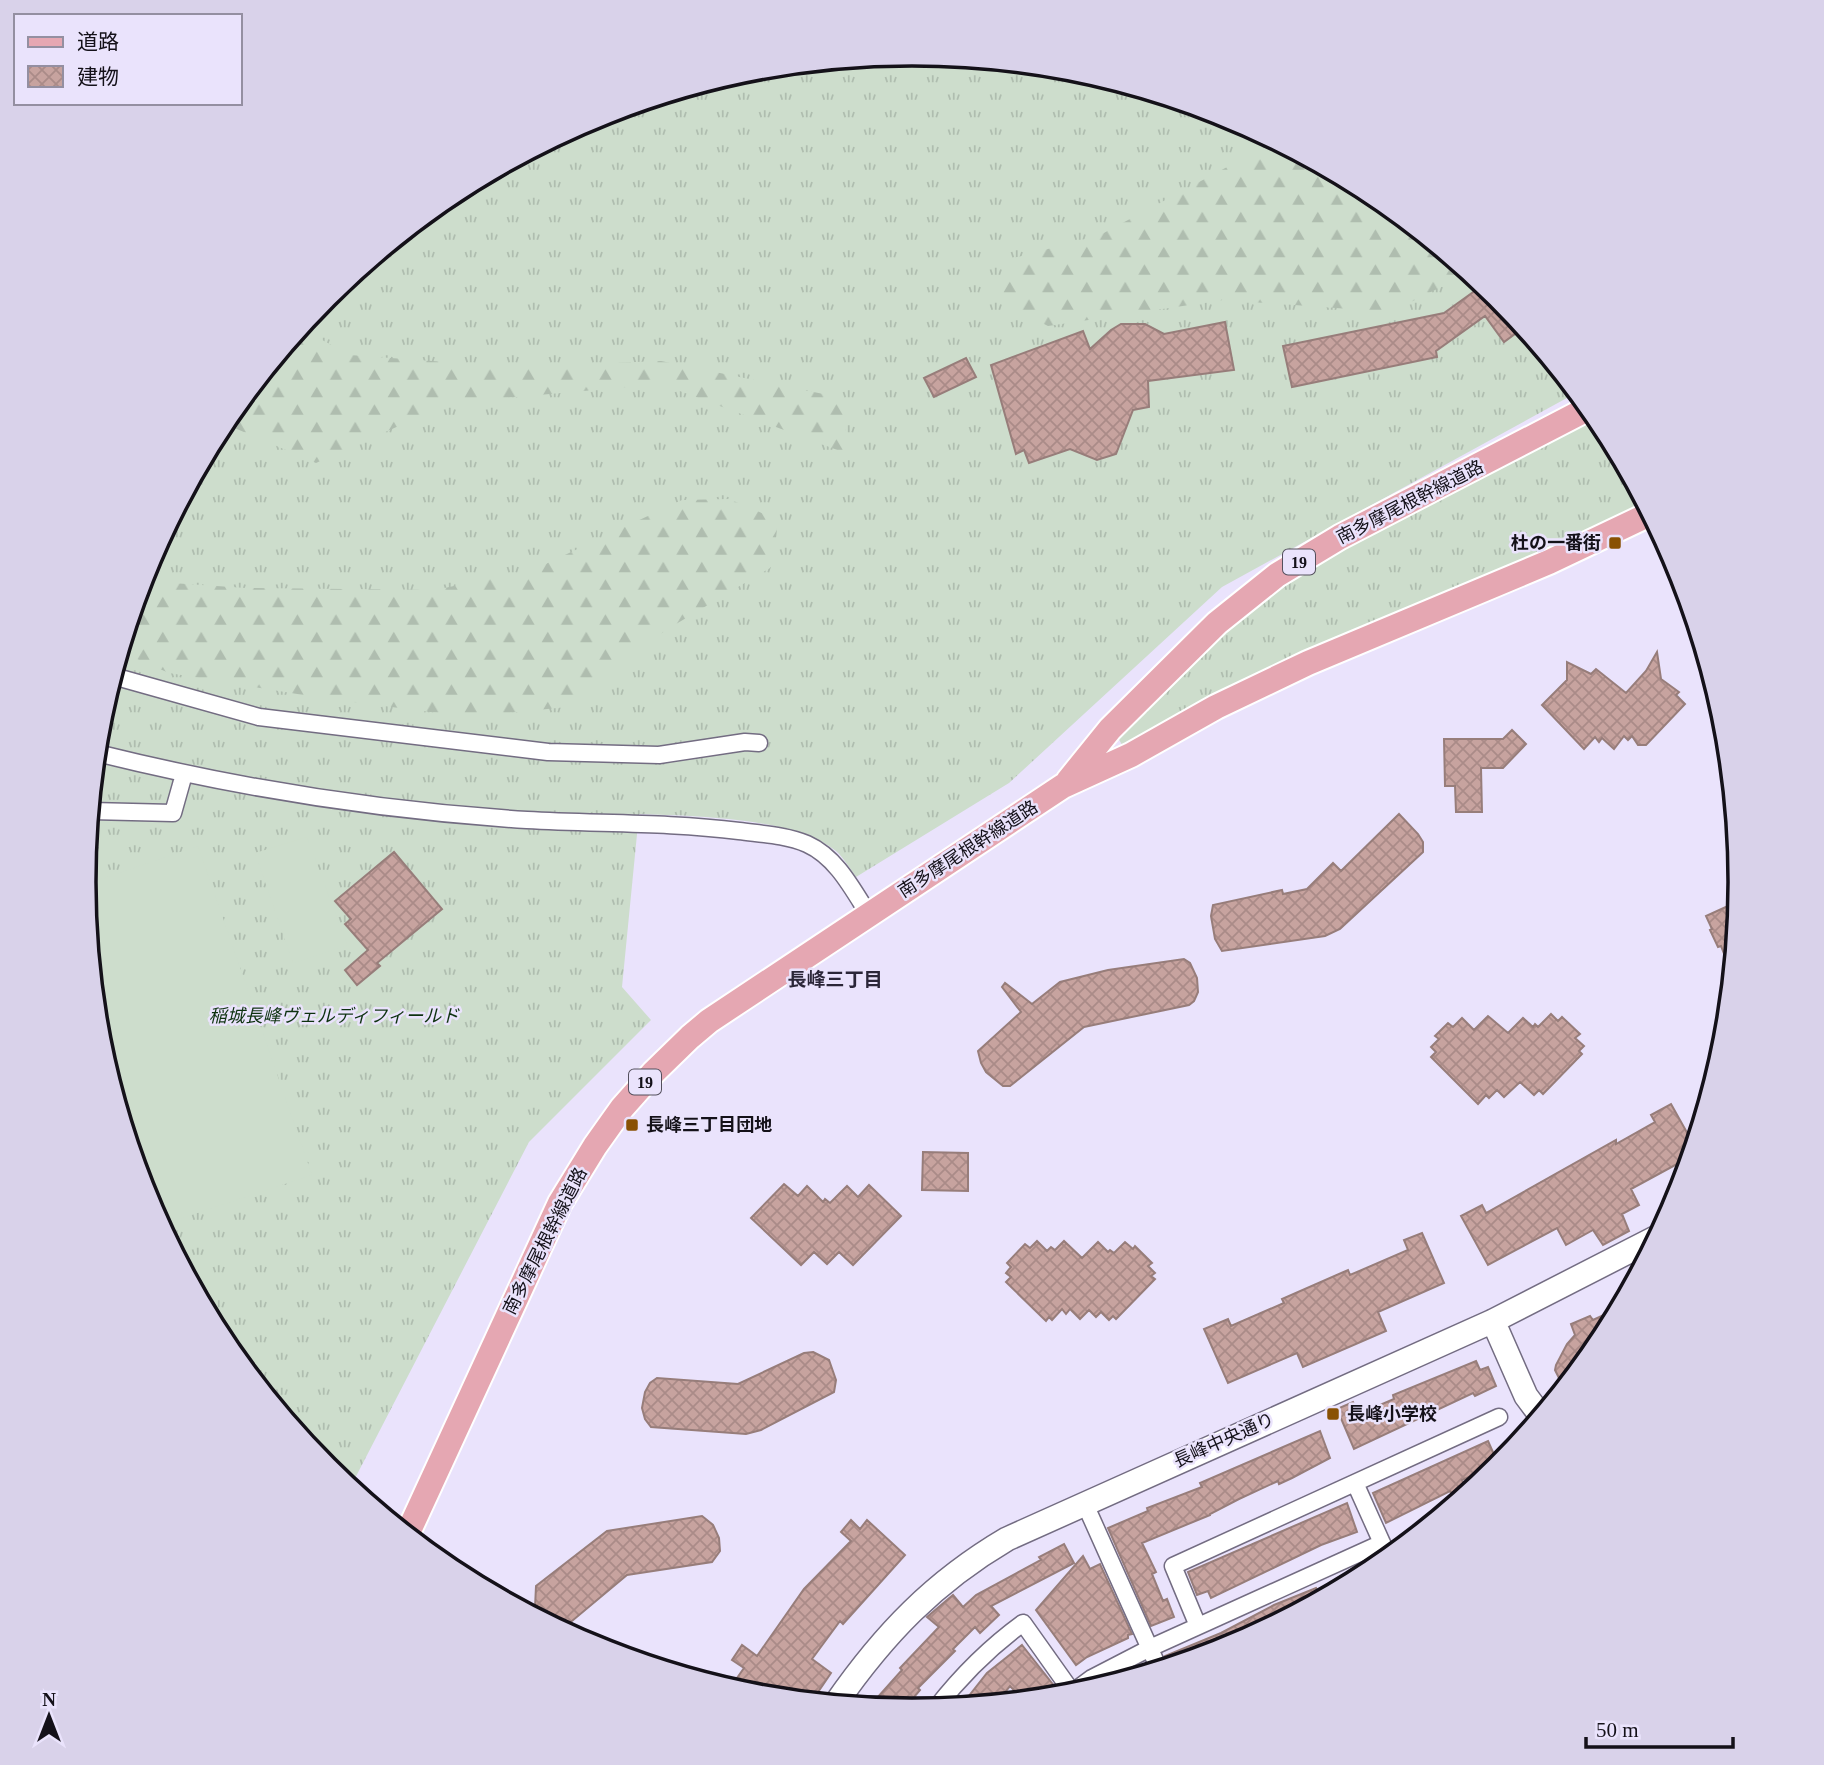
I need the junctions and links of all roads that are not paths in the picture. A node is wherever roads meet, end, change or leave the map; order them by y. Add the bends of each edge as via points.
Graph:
1 (1579, 413) edge
2 (1642, 518) edge
3 (122, 679) edge
4 (759, 743) dead end
5 (107, 755) edge
6 (184, 774) junction
7 (1063, 786) junction
8 (100, 811) edge
9 (869, 915) junction
10 (1644, 1244) edge
11 (1493, 1321) junction
12 (1536, 1409) edge
13 (1499, 1417) dead end
14 (1355, 1483) junction
15 (1084, 1504) junction
16 (411, 1527) edge
17 (1384, 1548) edge
18 (1375, 1554) edge
19 (1198, 1626) junction
20 (1150, 1648) junction
21 (1155, 1661) edge
22 (1092, 1678) edge
23 (1064, 1684) edge
24 (841, 1695) edge
25 (944, 1697) edge

1 - 7 main road, 南多摩尾根幹線道路 / 19 via 1340,537 1277,575 1207,633 1110,729
2 - 7 main road, 南多摩尾根幹線道路 / 19 via 1308,663
3 - 4 street via 259,717 548,752 659,755
5 - 6 street
6 - 8 street via 173,813
6 - 9 street via 410,811 691,825 787,838 806,844 834,863
7 - 9 main road, 南多摩尾根幹線道路 / 19
9 - 16 main road, 南多摩尾根幹線道路 / 19 via 709,1021 622,1108 560,1203
10 - 11 street, 長峰中央通り
11 - 12 street
11 - 15 street, 長峰中央通り
13 - 14 street
14 - 17 street
14 - 19 street via 1173,1566
15 - 20 street
15 - 24 street, 長峰中央通り via 1007,1539 950,1576 892,1630
18 - 19 street
19 - 20 street
20 - 21 street
20 - 22 street
23 - 25 street via 1023,1623

